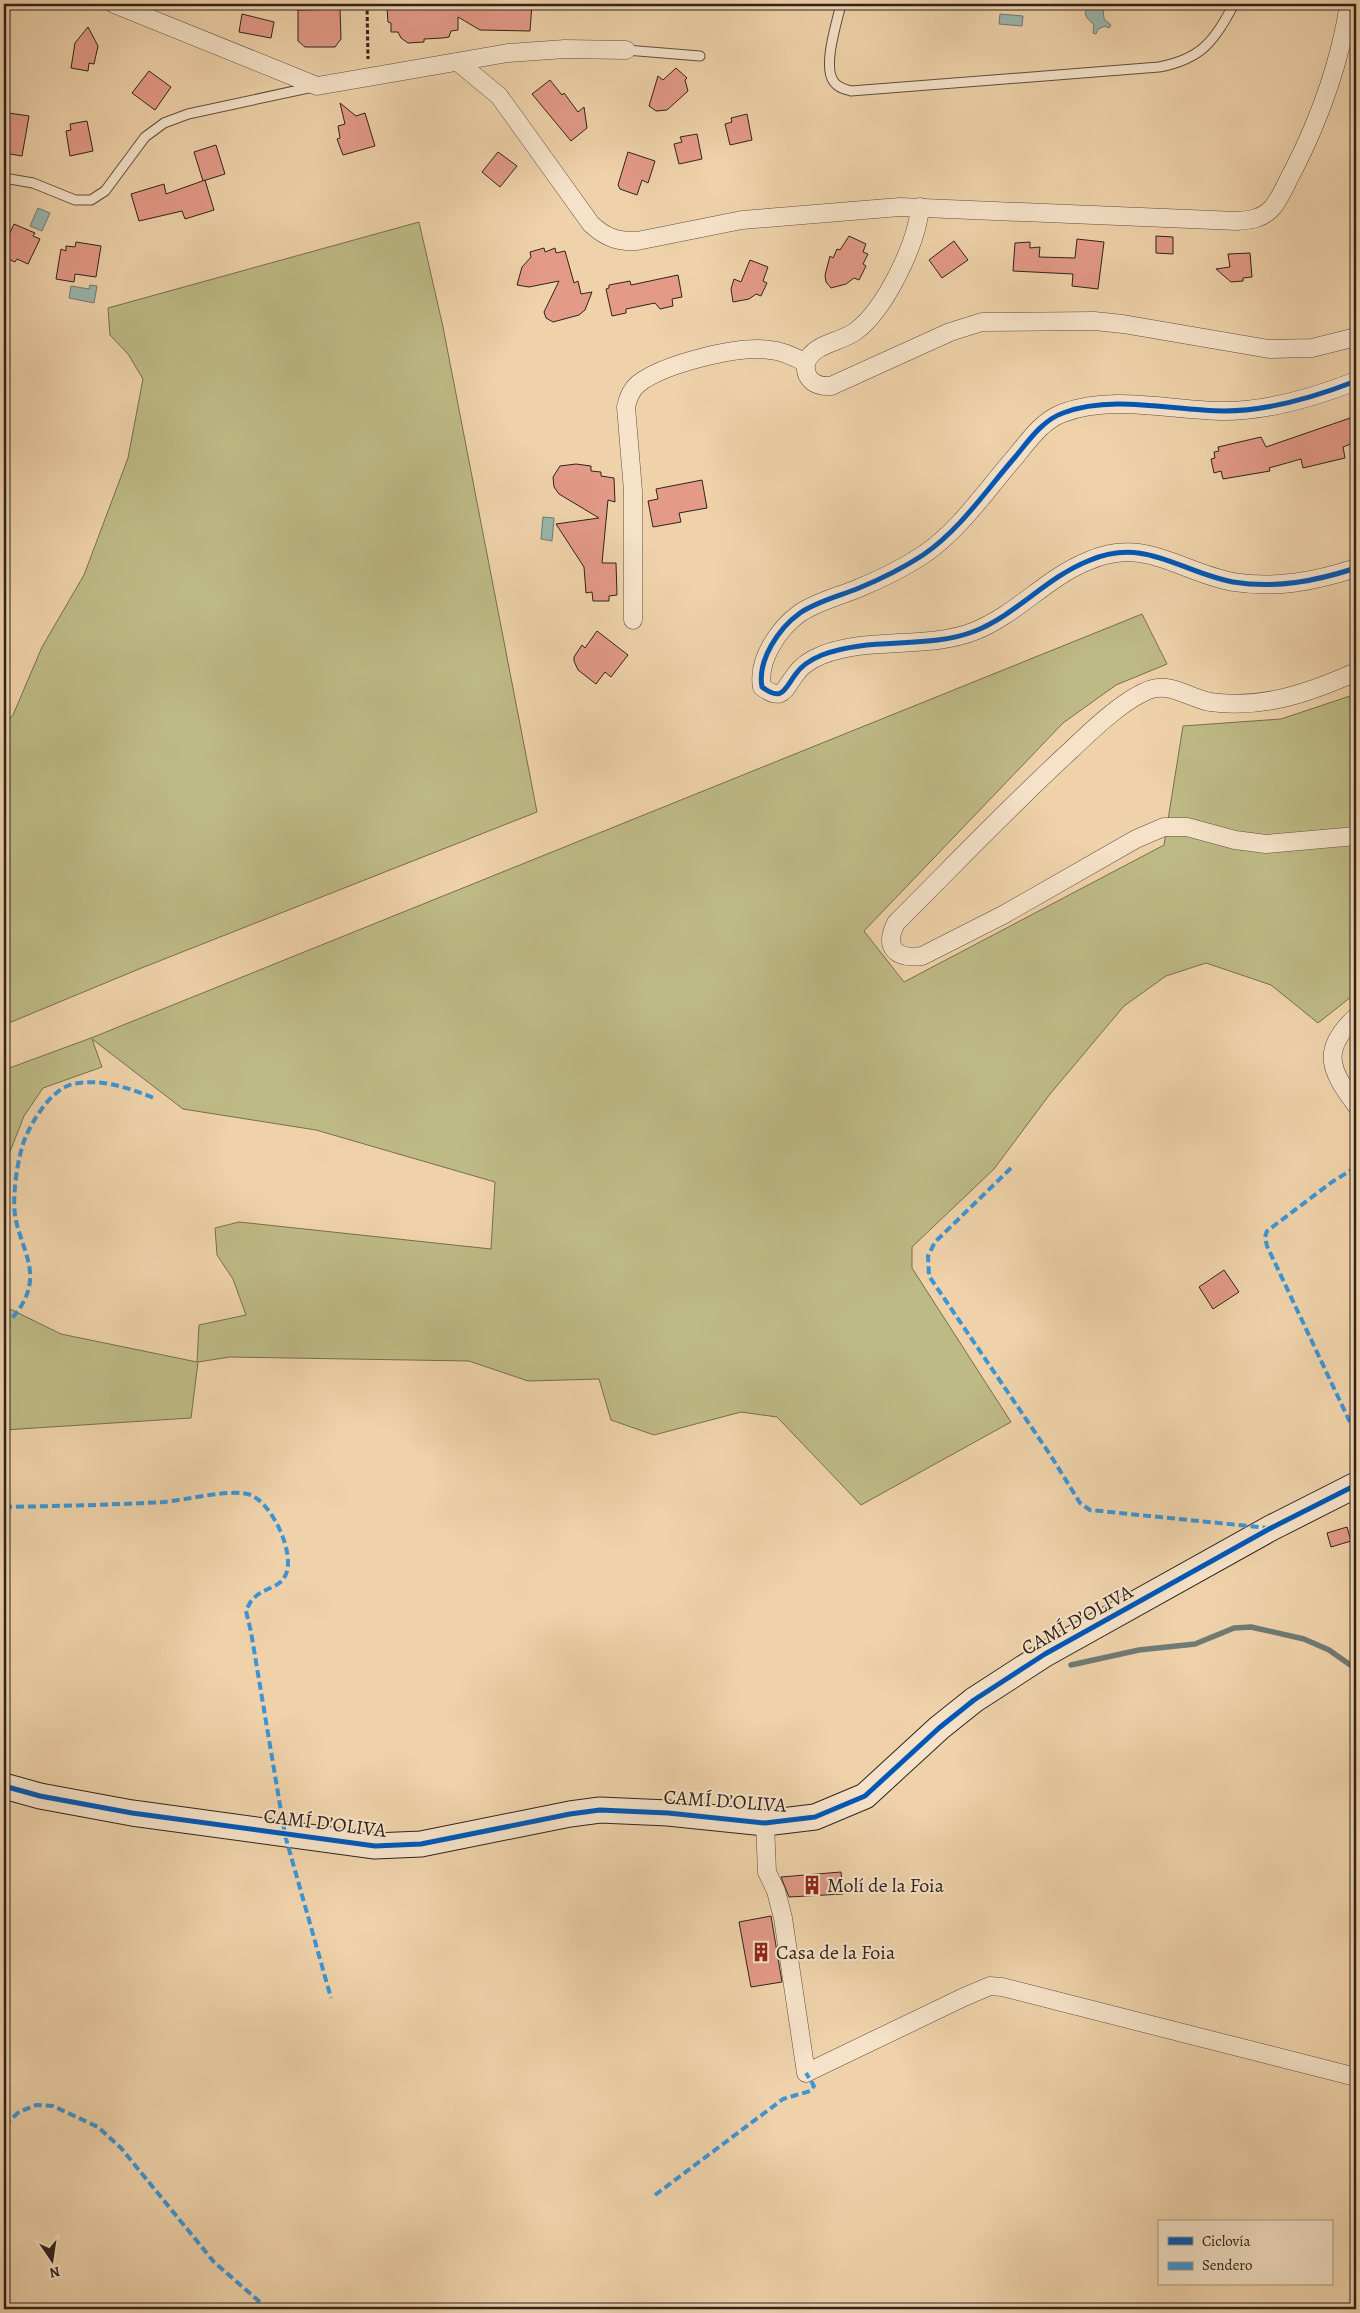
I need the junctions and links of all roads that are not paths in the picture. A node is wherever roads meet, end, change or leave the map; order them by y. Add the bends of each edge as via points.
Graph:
1 (114, 4) edge
2 (841, 4) edge
3 (1234, 4) edge
4 (1349, 4) edge
5 (626, 50) joint
6 (700, 56) dead end
7 (458, 62) junction
8 (317, 86) junction
9 (4, 178) edge
10 (920, 208) junction
11 (1356, 337) edge
12 (806, 363) junction
13 (1356, 380) edge
14 (1356, 568) edge
15 (633, 620) dead end
16 (1356, 672) edge
17 (1356, 836) edge
18 (1356, 1017) edge
19 (1356, 1104) edge
20 (1356, 1485) edge
21 (4, 1786) edge
22 (765, 1823) junction
23 (1356, 2077) edge

1 - 8 street
2 - 3 lane via 828,65 834,83 851,91 1176,64 1203,50
4 - 10 street via 1338,55 1311,134 1272,208 1253,220
5 - 6 lane
5 - 7 street via 536,50
7 - 8 street
7 - 10 street via 499,96 591,224 611,239 637,241 779,216
8 - 9 lane via 188,114 164,123 145,137 105,190 91,200 75,200 33,183
10 - 12 street via 915,239 877,309 855,332 815,350
11 - 12 street via 1312,348 1269,349 1123,324 998,321 982,322 950,332 831,386 821,387 813,383 805,370
12 - 15 street via 770,349 728,352 666,369 632,390 625,421 632,491
13 - 14 street via 1291,402 1241,410 1119,404 1063,413 1045,424 957,524 928,550 874,580 801,613 787,625 774,641 764,663 761,682 770,693 778,694 786,690 806,663 822,655 847,648 956,637 976,630 1060,575 1089,560 1110,554 1131,552 1159,556 1212,577 1256,584 1298,583
16 - 17 street via 1282,700 1260,703 1208,701 1169,689 1151,689 1108,717 1045,774 896,923 890,940 899,955 922,956 1003,915 1128,843 1164,827 1187,827 1235,840 1266,844
18 - 19 street via 1342,1030 1333,1052 1338,1080
20 - 22 street, CAMÍ D’OLIVA via 1271,1528 1023,1667 939,1728 865,1796 815,1817
21 - 22 street, CAMÍ D’OLIVA via 132,1813 375,1846 421,1844 600,1810
22 - 23 street via 767,1872 783,1918 806,2073 990,1986

